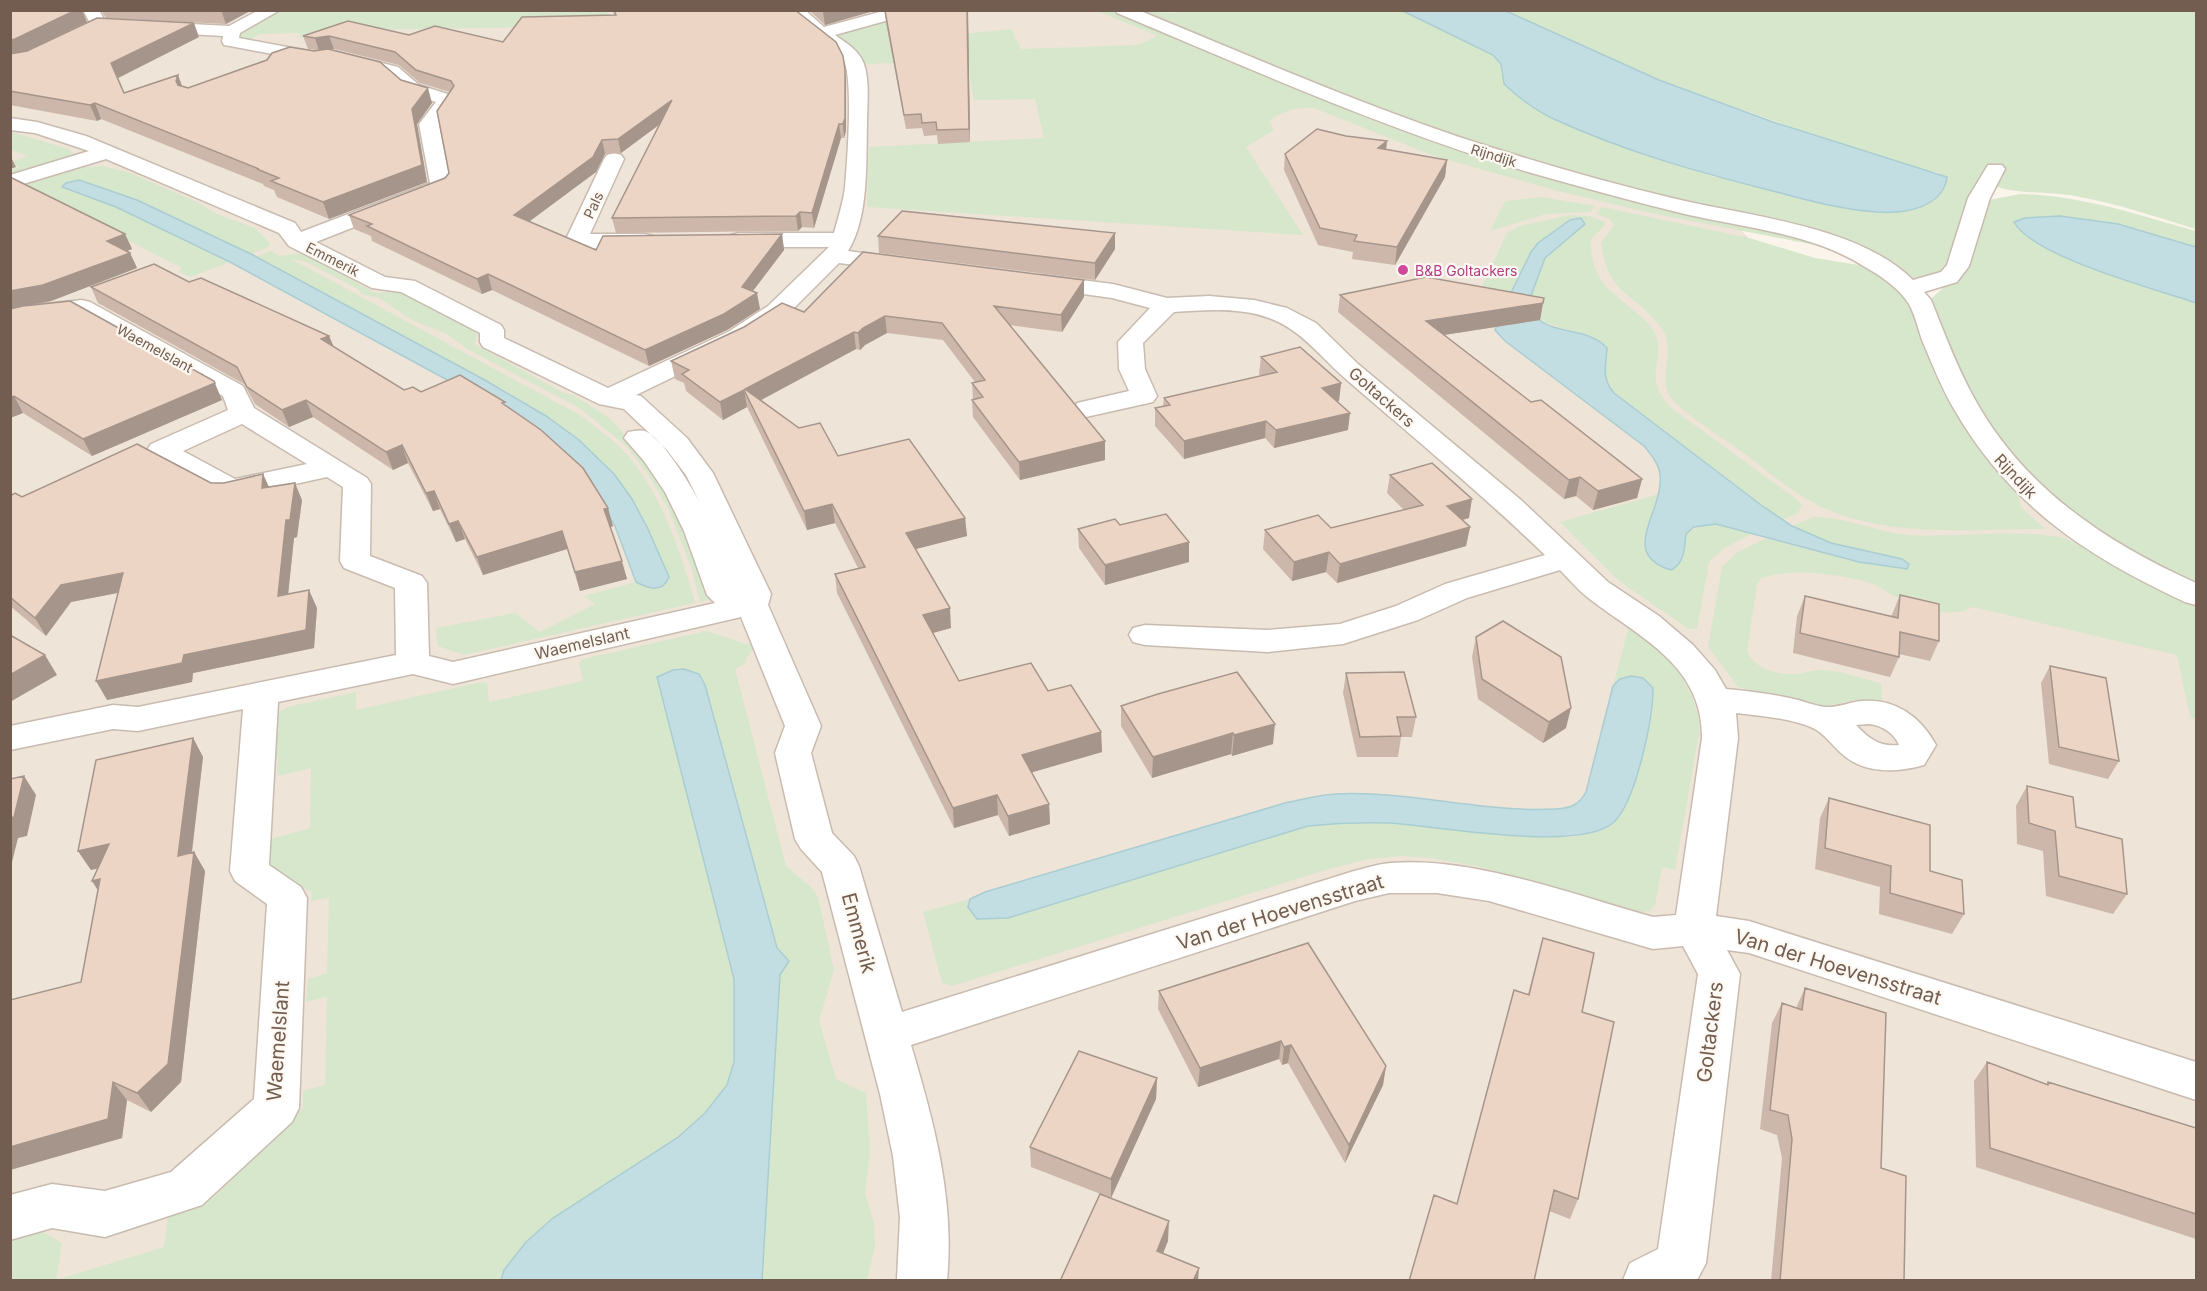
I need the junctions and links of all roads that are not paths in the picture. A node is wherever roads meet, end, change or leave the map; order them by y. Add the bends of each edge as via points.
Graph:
1 (272, 10) edge
2 (795, 10) edge
3 (908, 10) edge
4 (1123, 10) edge
5 (100, 20) edge
6 (132, 26) edge
7 (232, 31) junction
8 (822, 33) junction
9 (293, 53) junction
10 (10, 63) edge
11 (268, 63) edge
12 (10, 124) edge
13 (108, 152) junction
14 (614, 159) edge
15 (1995, 169) dead end
16 (10, 182) edge
17 (1577, 199) dead end
18 (297, 241) junction
19 (660, 241) edge
20 (718, 241) edge
21 (839, 248) junction
22 (1876, 264) junction
23 (927, 267) edge
24 (1020, 279) edge
25 (1910, 288) junction
26 (104, 291) edge
27 (1167, 305) junction
28 (52, 310) junction
29 (10, 320) edge
30 (608, 399) junction
31 (1086, 409) dead end
32 (243, 413) junction
33 (332, 467) junction
34 (1566, 559) junction
35 (2196, 595) edge
36 (752, 605) junction
37 (1145, 635) dead end
38 (413, 663) junction
39 (261, 694) junction
40 (1714, 699) junction
41 (1823, 719) dead end
42 (10, 738) edge
43 (1694, 929) junction
44 (887, 1035) junction
45 (2196, 1081) edge
46 (10, 1218) edge
47 (922, 1281) edge
48 (1648, 1281) edge

1 - 7 street
2 - 8 street
3 - 8 street
4 - 22 street, Rijndijk via 1352,105 1453,142 1660,201 1816,238
5 - 10 street via 27,60
6 - 7 street
7 - 9 street via 230,41
8 - 21 street via 849,53 855,64 858,94 855,189
9 - 11 street
9 - 18 street via 333,57 392,71 413,89 447,100 429,124 441,186
12 - 13 street, Emmerik via 59,134
13 - 16 street
13 - 18 street, Emmerik via 287,228
14 - 19 street, Pals via 578,237 591,242
15 - 25 street via 1979,198 1958,266 1949,277
17 - 22 street, Rijndijk
18 - 30 street, Emmerik via 380,283 407,286 492,330 492,342
20 - 21 street
21 - 23 street
21 - 30 street via 777,311 737,337
22 - 25 street, Rijndijk
24 - 27 street, Goltackers via 1113,291
25 - 35 street, Rijndijk via 1919,300 1966,408 1994,453 2021,484 2050,512 2125,562
26 - 28 street, Waemelslant
27 - 31 street via 1130,342 1132,369 1144,396
27 - 34 street, Goltackers via 1254,307 1292,318 1511,506
28 - 29 street, Waemelslant
28 - 32 street, Waemelslant via 82,307 234,392
30 - 36 street via 607,405 667,469 693,516 723,595
32 - 33 street, Waemelslant
32 - 33 street via 161,450 231,489
33 - 38 street, Waemelslant via 357,484 355,561 411,583
34 - 37 street via 1456,591 1365,628 1333,635 1268,641
34 - 40 street, Goltackers via 1597,589 1664,636 1703,678
36 - 38 street, Waemelslant via 453,673
36 - 44 street, Emmerik via 803,726 793,753 814,839 840,866
38 - 39 street, Waemelslant
39 - 42 street, Waemelslant via 138,719 113,717
39 - 46 street, Waemelslant via 249,872 287,898 276,1108 185,1190 105,1214 52,1206
40 - 41 street via 1760,704
40 - 43 street, Goltackers via 1720,717 1720,738
43 - 44 street, Van der Hoevensstraat via 1653,933 1489,886 1437,878 1389,878
43 - 45 street, Van der Hoevensstraat via 1749,937
43 - 48 street, Goltackers via 1719,974 1681,1263
44 - 47 street, Emmerik via 910,1114 924,1199

